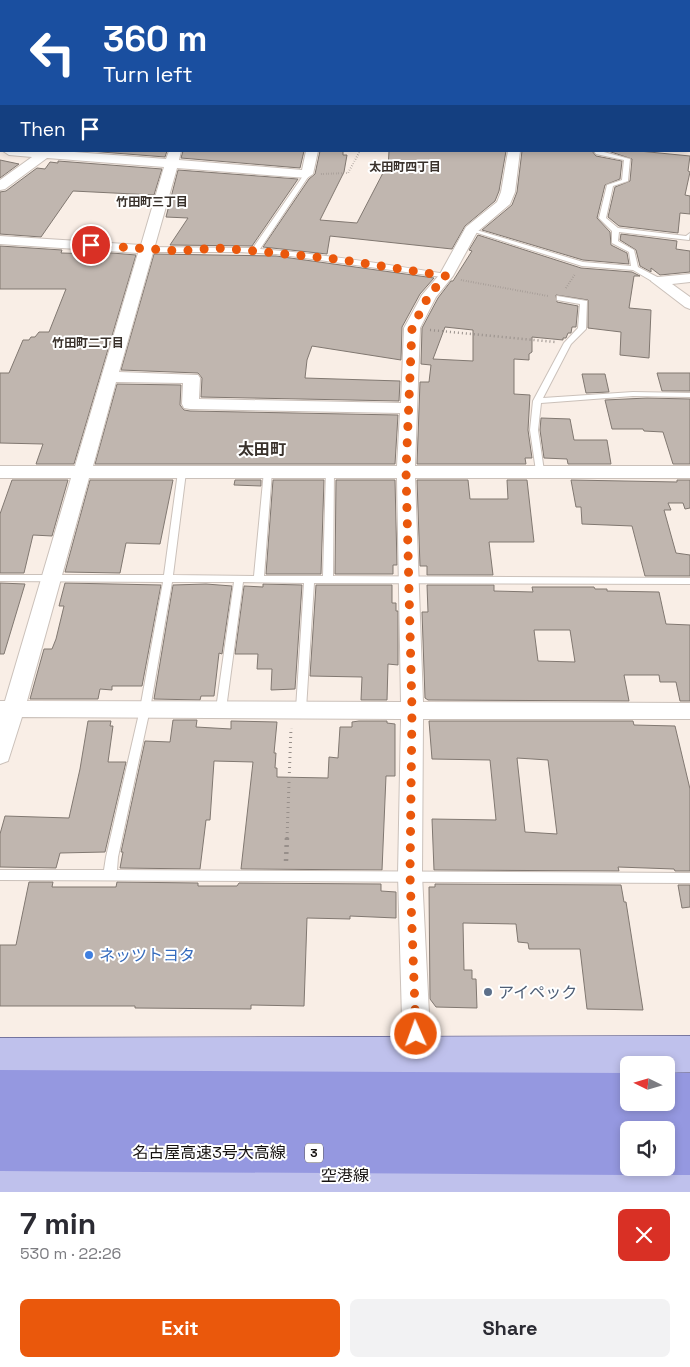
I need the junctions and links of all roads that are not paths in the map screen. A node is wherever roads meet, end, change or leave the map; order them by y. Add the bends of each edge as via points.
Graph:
1 (21, 152) edge
2 (312, 152) edge
3 (514, 152) edge
4 (598, 152) edge
5 (44, 154) junction
6 (85, 154) edge
7 (173, 158) edge
8 (307, 174) junction
9 (0, 186) edge
10 (471, 230) junction
11 (616, 230) junction
12 (690, 235) edge
13 (0, 240) edge
14 (145, 249) junction
15 (255, 251) junction
16 (635, 268) junction
17 (446, 276) junction
18 (690, 278) edge
19 (658, 281) junction
20 (560, 298) road end
21 (690, 304) edge
22 (110, 377) junction
23 (690, 395) edge
24 (537, 401) junction
25 (409, 408) junction
26 (268, 471) junction
27 (330, 471) junction
28 (406, 471) junction
29 (540, 471) junction
30 (0, 472) edge
31 (83, 472) junction
32 (182, 472) junction
33 (690, 472) edge
34 (0, 578) edge
35 (50, 578) junction
36 (168, 579) junction
37 (239, 579) junction
38 (259, 580) junction
39 (308, 580) junction
40 (328, 580) junction
41 (408, 581) junction
42 (690, 581) edge
43 (6, 709) edge
44 (145, 709) junction
45 (221, 709) junction
46 (296, 710) junction
47 (412, 710) junction
48 (690, 711) edge
49 (0, 754) edge
50 (0, 875) edge
51 (110, 875) junction
52 (410, 875) junction
53 (690, 878) edge
54 (416, 1054) junction
55 (690, 1054) edge
56 (0, 1056) edge
57 (0, 1089) edge
58 (620, 1092) edge
59 (675, 1092) edge
60 (690, 1092) edge
61 (0, 1112) edge
62 (690, 1116) edge
63 (0, 1151) edge
64 (620, 1155) edge
65 (675, 1155) edge
66 (690, 1155) edge
67 (0, 1178) edge
68 (690, 1180) edge
69 (418, 1183) edge

1 - 5 street
2 - 8 street
3 - 10 street via 503,204
4 - 11 lane via 627,159 625,181 610,185 602,218
5 - 6 street
5 - 9 street
6 - 7 street
7 - 8 street
7 - 14 street
8 - 15 lane
10 - 16 lane via 582,264
10 - 17 street
11 - 12 lane via 689,238
11 - 16 lane via 614,242 632,251
13 - 14 street
14 - 15 lane
14 - 22 street
15 - 17 lane via 336,259
16 - 19 lane
17 - 25 street via 429,295 412,328
18 - 19 street
19 - 21 street
20 - 24 lane via 584,303 582,329 568,343
22 - 25 street via 192,378 190,404
22 - 31 street
23 - 24 lane via 634,394
24 - 29 lane via 534,430
25 - 28 street
26 - 27 street
26 - 32 street
26 - 38 lane
27 - 28 street
27 - 40 lane
28 - 29 street
28 - 41 street
29 - 33 street
30 - 31 street
31 - 32 street
31 - 35 street
32 - 36 lane
34 - 35 lane
35 - 36 lane
35 - 43 street
36 - 37 lane
36 - 44 lane
37 - 38 lane
37 - 45 lane
38 - 39 lane
39 - 40 lane
39 - 46 lane
40 - 41 lane
41 - 42 lane
41 - 47 street
43 - 44 street
43 - 49 street
44 - 45 street
44 - 51 lane
45 - 46 street
46 - 47 street
47 - 48 street
47 - 52 street
50 - 51 lane
51 - 52 lane
52 - 53 lane
52 - 54 street
54 - 55 main road
54 - 56 main road
57 - 58 highway
59 - 60 highway
61 - 62 highway
63 - 64 highway, 名古屋高速3号大高線 / 3
65 - 66 highway
67 - 69 main road, 空港線
68 - 69 main road, 空港線

